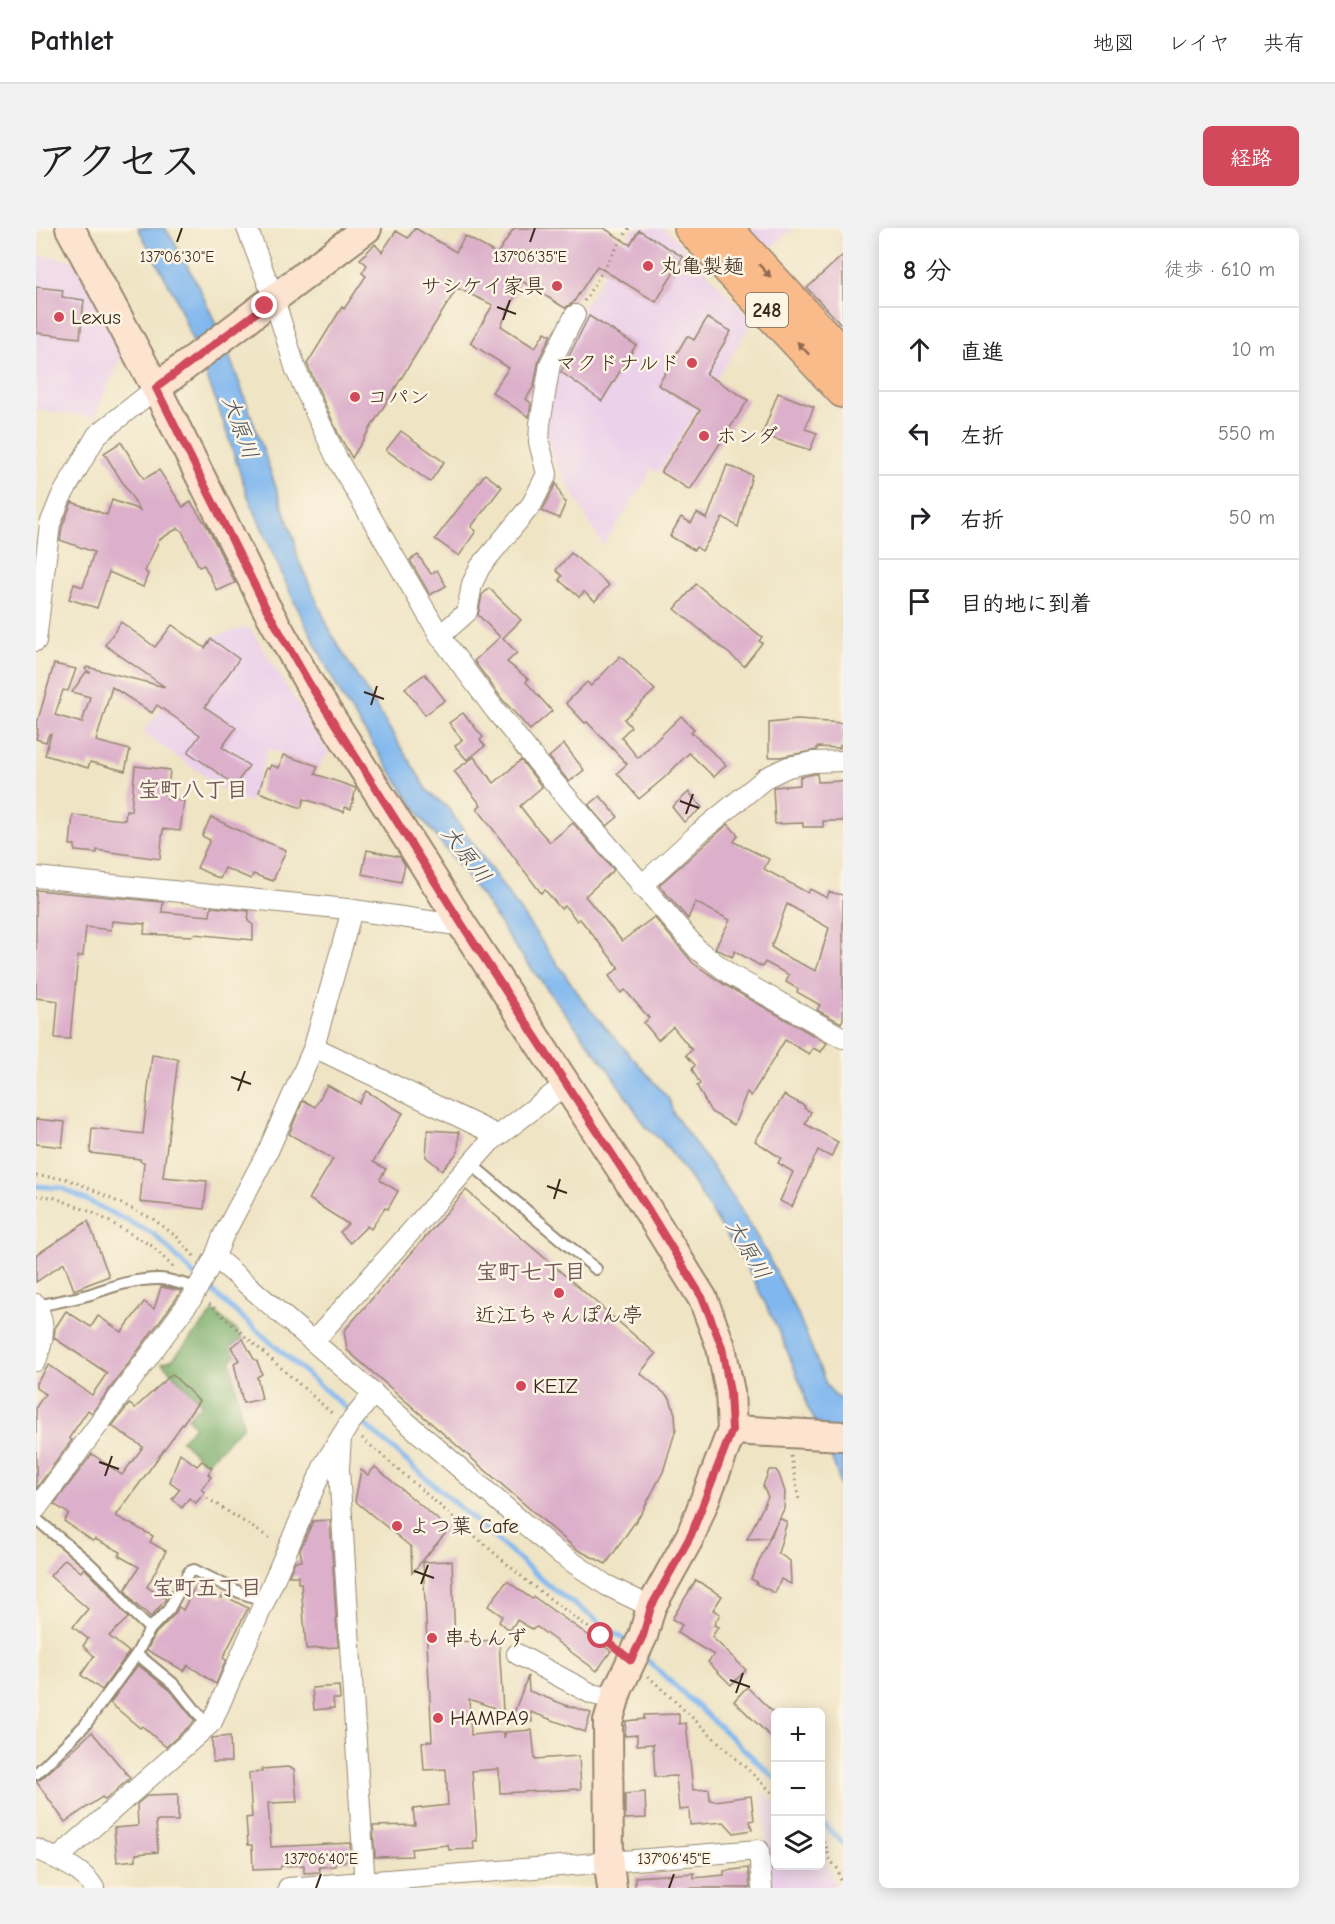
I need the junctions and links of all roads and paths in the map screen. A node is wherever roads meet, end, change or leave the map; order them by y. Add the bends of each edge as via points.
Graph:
1 (70, 228) edge
2 (247, 228) edge
3 (367, 228) edge
4 (629, 228) edge
5 (691, 228) edge
6 (725, 228) edge
7 (270, 302) junction
8 (575, 315) joint
9 (843, 356) edge
10 (164, 382) junction
11 (843, 391) edge
12 (440, 636) junction
13 (36, 641) edge
14 (843, 761) edge
15 (36, 877) edge
16 (641, 886) junction
17 (352, 910) junction
18 (463, 926) junction
19 (843, 1038) edge
20 (314, 1047) junction
21 (566, 1084) junction
22 (497, 1135) junction
23 (471, 1164) junction
24 (36, 1176) edge
25 (36, 1196) edge
26 (210, 1266) junction
27 (596, 1269) dead end
28 (194, 1289) junction
29 (37, 1304) edge
30 (314, 1341) junction
31 (36, 1361) edge
32 (370, 1398) junction
33 (346, 1429) junction
34 (732, 1430) junction
35 (843, 1436) edge
36 (783, 1443) junction
37 (202, 1495) dead end
38 (799, 1500) dead end
39 (36, 1509) edge
40 (36, 1520) edge
41 (288, 1550) junction
42 (265, 1602) junction
43 (651, 1607) junction
44 (150, 1629) junction
45 (636, 1650) junction
46 (137, 1654) junction
47 (517, 1654) dead end
48 (615, 1699) junction
49 (208, 1726) junction
50 (36, 1774) edge
51 (771, 1791) edge
52 (825, 1843) edge
53 (36, 1849) edge
54 (57, 1859) junction
55 (611, 1876) edge
56 (365, 1885) edge
57 (94, 1888) edge
58 (288, 1888) edge
59 (762, 1888) edge
60 (843, 1888) edge

1 - 10 street
2 - 7 street
3 - 7 street
4 - 8 path
11 -> 5 highway, 248
6 -> 9 highway, 248
7 - 10 street
7 - 12 street via 336,458
8 - 12 street via 550,364 539,442 547,474 532,504 480,567 467,612
10 - 13 street via 97,435 61,497 50,524
10 - 18 street via 266,608
12 - 16 street via 502,719
14 - 16 street via 788,767 767,777
15 - 17 street
16 - 19 street via 699,950 731,975
17 - 18 street
17 - 20 street
18 - 21 street
20 - 22 street via 341,1054
20 - 26 street via 268,1151
21 - 22 street
21 - 34 street via 703,1299 722,1347
22 - 23 street
23 - 27 lane
23 - 30 street
24 - 26 path via 64,1178 153,1219
25 - 28 path via 53,1197 96,1214 152,1246
26 - 28 street
26 - 30 street
28 - 29 lane via 160,1279 110,1286 68,1300
28 - 33 path
28 - 39 street
29 - 31 street via 43,1317 43,1343
30 - 32 street
32 - 33 street
32 - 43 street via 556,1551 606,1585
33 - 41 street
33 - 45 path via 409,1478 529,1583
33 - 56 street via 339,1469
34 - 36 street
34 - 43 street via 691,1535
35 - 36 street
36 - 38 path
37 - 41 path
40 - 44 lane via 88,1562
41 - 42 street
42 - 44 lane via 194,1570 189,1572 169,1609
42 - 49 street
43 - 45 street
44 - 46 lane
45 - 48 street
45 - 51 path
46 - 49 lane via 176,1686
46 - 50 lane via 85,1725
47 - 48 street via 592,1694
48 - 55 street via 608,1722
49 - 54 street
52 - 60 path
53 - 54 street
54 - 57 street via 90,1881
55 - 56 street
55 - 59 street via 620,1861 759,1850
56 - 58 street

